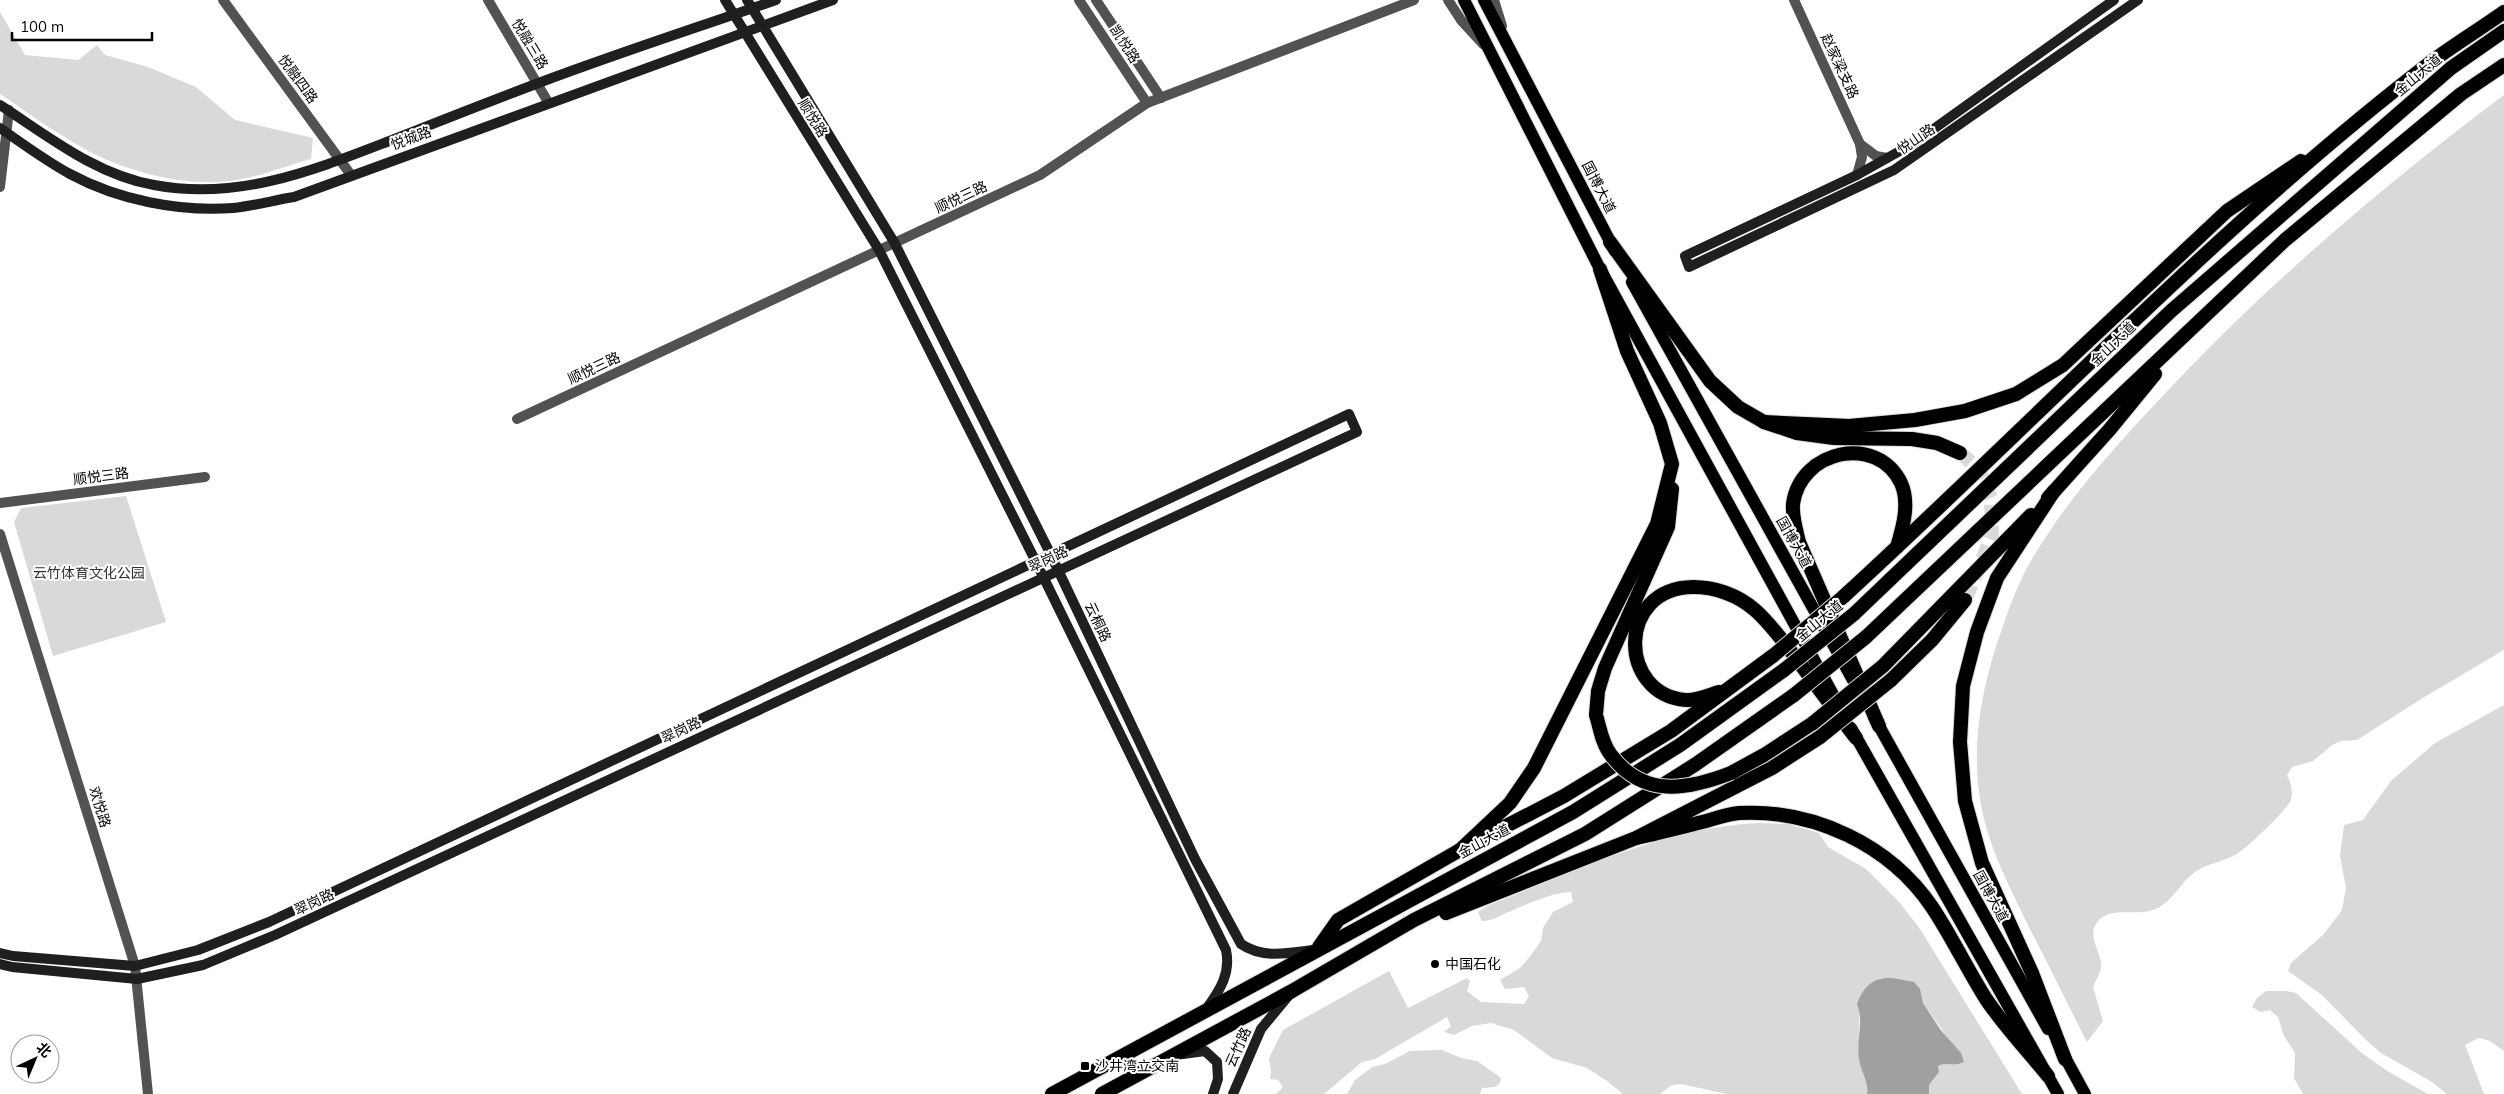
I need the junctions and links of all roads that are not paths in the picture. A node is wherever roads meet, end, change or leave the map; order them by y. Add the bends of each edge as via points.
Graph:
1 (223, 0) edge
2 (488, 0) edge
3 (725, 0) edge
4 (776, 0) edge
5 (833, 0) edge
6 (1080, 0) edge
7 (1096, 0) edge
8 (1414, 0) edge
9 (1448, 0) edge
10 (1464, 0) edge
11 (1484, 0) edge
12 (1494, 0) edge
13 (1794, 0) edge
14 (2115, 0) edge
15 (2136, 1) edge
16 (749, 4) edge
17 (2122, 12) junction
18 (2504, 12) edge
19 (734, 15) junction
20 (762, 26) junction
21 (2504, 31) edge
22 (744, 32) junction
23 (1510, 48) junction
24 (1492, 54) junction
25 (2504, 65) edge
26 (538, 84) junction
27 (1161, 98) junction
28 (548, 102) junction
29 (1147, 103) junction
30 (4, 107) edge
31 (2351, 126) junction
32 (3, 130) edge
33 (1860, 144) junction
34 (1887, 158) junction
35 (340, 160) junction
36 (351, 175) junction
37 (1857, 175) junction
38 (0, 187) edge
39 (894, 242) junction
40 (1610, 242) junction
41 (879, 250) junction
42 (1600, 269) junction
43 (2190, 331) junction
44 (517, 419) dead end
45 (1764, 422) junction
46 (1960, 453) tunnel mouth
47 (1672, 464) junction
48 (205, 476) dead end
49 (2054, 491) junction
50 (0, 503) edge
51 (0, 534) edge
52 (1897, 548) junction
53 (1050, 553) junction
54 (1035, 560) junction
55 (1058, 570) junction
56 (1043, 576) junction
57 (1966, 600) tunnel mouth
58 (1731, 687) junction
59 (1879, 726) junction
60 (1856, 738) junction
61 (1636, 838) junction
62 (1460, 850) junction
63 (1387, 936) junction
64 (1316, 950) junction
65 (0, 952) edge
66 (0, 964) edge
67 (135, 966) junction
68 (137, 979) junction
69 (1292, 991) junction
70 (1203, 1014) junction
71 (1172, 1057) junction
72 (2065, 1059) junction
73 (2048, 1076) junction
74 (148, 1094) edge
75 (1052, 1094) edge
76 (1102, 1094) edge
77 (1213, 1094) edge
78 (1233, 1094) edge
79 (2058, 1094) edge
80 (2085, 1094) edge

1 - 35 street, 悦融四路
2 - 26 street, 悦融三路
3 - 19 main road, 顺悦路
4 - 16 main road, 悦城路
5 - 20 main road, 悦城路
6 - 29 street, 凯悦路
7 - 27 street, 凯悦路
8 - 27 street, 顺悦三路
9 - 24 street via 1461,20
10 - 24 main road
11 - 23 main road, 国博大道
12 - 23 street
13 - 33 street, 赵家梁支路
14 - 17 main road
14 - 34 main road, 悦山路 via 1914,143
15 - 17 main road, 悦山路
16 - 19 main road, 悦城路
16 - 20 main road, 顺悦路
17 - 37 main road, 悦山路 via 1894,170 1689,267 1684,256
18 - 31 highway via 2432,61
19 - 22 main road, 顺悦路
19 - 26 main road, 悦城路
20 - 22 main road, 悦城路
20 - 39 main road, 顺悦路
21 - 64 highway, 金山大道, bridge via 2451,68 2171,311 1854,614 1784,670 1680,745 1573,812
22 - 28 main road, 悦城路
22 - 41 main road, 顺悦路
23 - 40 main road, 国博大道
24 - 42 main road
25 - 43 highway via 2461,94 2285,240
26 - 28 street, 悦融三路
26 - 35 main road, 悦城路
27 - 29 street, 顺悦三路
28 - 36 main road, 悦城路
29 - 39 street, 顺悦三路 via 1040,175
30 - 32 street
30 - 35 main road, 悦城路 via 79,157 114,174 153,185 231,190 287,178
31 - 45 highway via 2227,211 2063,365 2016,394 1965,411 1915,420 1849,426
31 - 52 highway via 2152,304
32 - 36 main road, 悦城路 via 70,174 109,192 149,202 233,208 294,197
32 - 38 street
33 - 34 street via 1876,156
33 - 37 street via 1862,157
34 - 37 main road, 悦山路
35 - 36 street, 悦融四路
39 - 41 street, 顺悦三路
39 - 53 main road, 云桐路
40 - 45 highway via 1710,382 1738,407
40 - 59 main road, 国博大道
41 - 44 street, 顺悦三路
41 - 54 main road, 云桐路
42 - 47 highway via 1627,351 1660,423
42 - 60 main road
43 - 49 highway via 2110,429
43 - 63 highway, bridge via 1866,637 1794,695 1696,764 1585,834
45 - 46 highway via 1797,433 1834,438 1912,439 1937,443
47 - 49 highway, bridge via 1668,527 1605,668 1598,691 1596,715 1610,754 1624,769 1643,781 1664,787 1704,784 1731,773 1764,756 1813,723 1883,666 1922,629
47 - 62 highway via 1657,524 1534,768 1510,803
48 - 50 street, 顺悦三路
49 - 72 highway via 1997,578 1977,632 1963,686 1960,742 1965,801 1982,863 2032,973
51 - 67 street, 欢悦路
52 - 58 highway, bridge via 1774,655
52 - 59 highway via 1904,526 1905,504 1901,484 1892,470 1878,460 1855,453 1833,455 1814,465 1799,483 1793,504 1799,542
53 - 54 main road, 翠岗路
53 - 55 main road, 云桐路
53 - 55 main road, 翠岗路 via 1349,414 1357,432
54 - 56 main road, 云桐路
54 - 67 main road, 翠岗路 via 269,922 198,950
55 - 56 main road, 翠岗路
55 - 64 main road, 云桐路 via 1195,859 1241,944 1265,954
56 - 68 main road, 翠岗路 via 275,935 204,965
56 - 70 main road, 云桐路 via 1226,950 1229,963 1225,978
57 - 61 highway, bridge via 1932,640 1891,680 1820,737 1772,768
58 - 60 highway via 1687,701 1668,695 1652,684 1639,665 1633,645 1636,627 1646,608 1660,596 1683,587 1707,587 1731,595 1754,610 1775,631
58 - 62 highway via 1671,731 1580,786
59 - 72 main road, 国博大道
60 - 73 main road
61 - 63 highway
61 - 73 highway via 1737,813 1776,814 1805,820 1858,840 1910,880 1931,906 1987,1000
62 - 64 highway via 1338,920
63 - 69 highway
64 - 70 highway, 金山大道
65 - 67 main road, 翠岗路 via 13,956
66 - 68 main road, 翠岗路
67 - 68 street, 欢悦路
68 - 74 street, 欢悦路
69 - 71 highway
69 - 78 main road, 云竹路 via 1261,1029
70 - 75 highway, 金山大道
71 - 76 highway
71 - 77 main road, 云竹路 via 1196,1051 1212,1055 1219,1069
72 - 80 main road, 国博大道
73 - 79 main road

